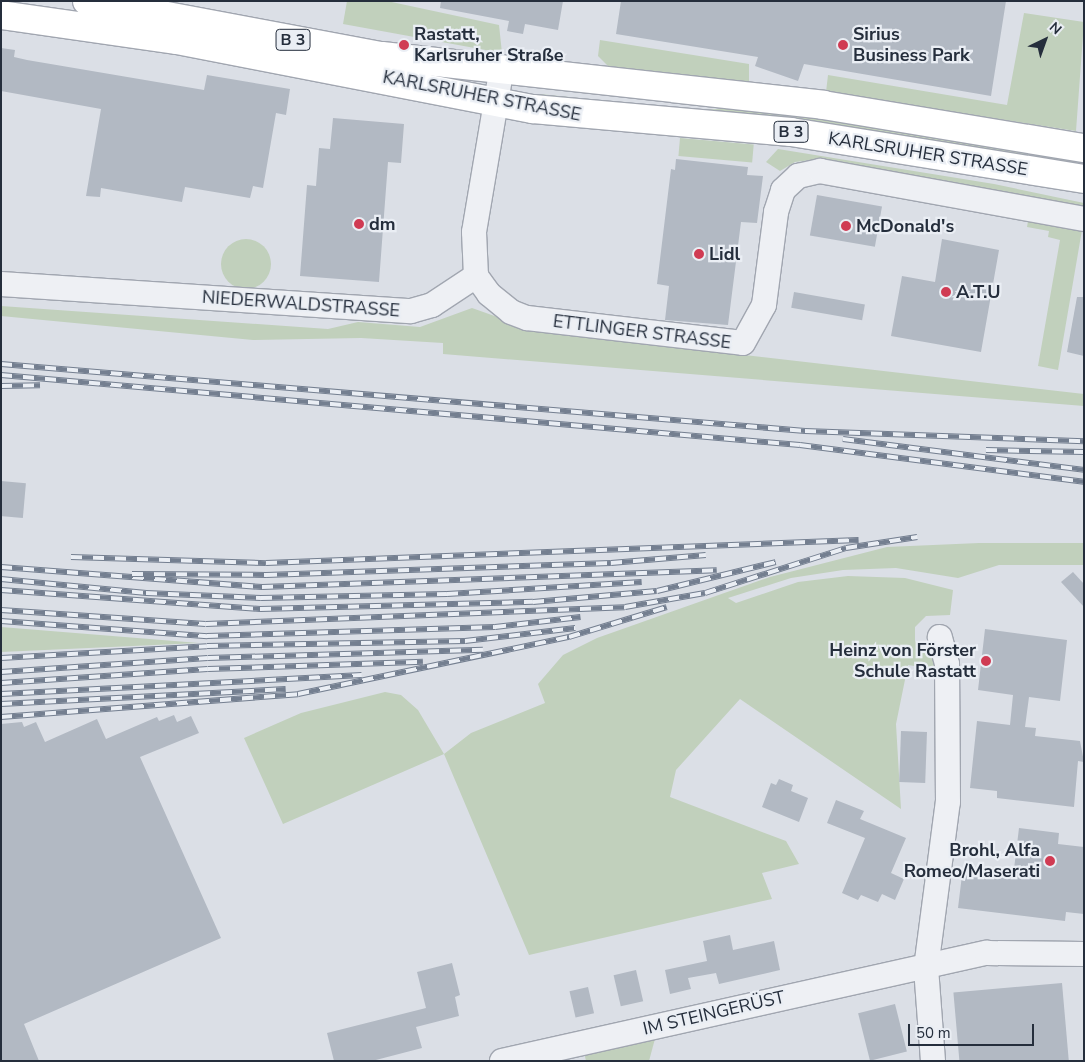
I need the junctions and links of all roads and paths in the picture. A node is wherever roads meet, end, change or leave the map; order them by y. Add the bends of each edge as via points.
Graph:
1 (87, 1) edge
2 (1, 15) edge
3 (501, 72) junction
4 (496, 100) junction
5 (1084, 148) edge
6 (1084, 179) edge
7 (1084, 219) edge
8 (476, 276) junction
9 (1, 284) edge
10 (940, 637) dead end
11 (1084, 954) edge
12 (926, 968) junction
13 (502, 1061) edge
14 (933, 1061) edge

1 - 3 main road, KARLSRUHER STRASSE / B 3 via 382,56
2 - 4 main road, KARLSRUHER STRASSE / B 3 via 139,33
3 - 4 street
3 - 5 main road, KARLSRUHER STRASSE / B 3 via 823,105
4 - 6 main road, KARLSRUHER STRASSE / B 3 via 578,116 800,133
4 - 8 street via 474,232
7 - 8 street, ETTLINGER STRASSE via 820,171 798,176 783,190 776,212 764,305 743,343 527,318 511,312 488,294
8 - 9 street, NIEDERWALDSTRASSE via 432,305 411,311
10 - 12 street via 947,664 948,802
11 - 12 street, IM STEINGERÜST via 1008,951
12 - 13 street, IM STEINGERÜST
12 - 14 street

